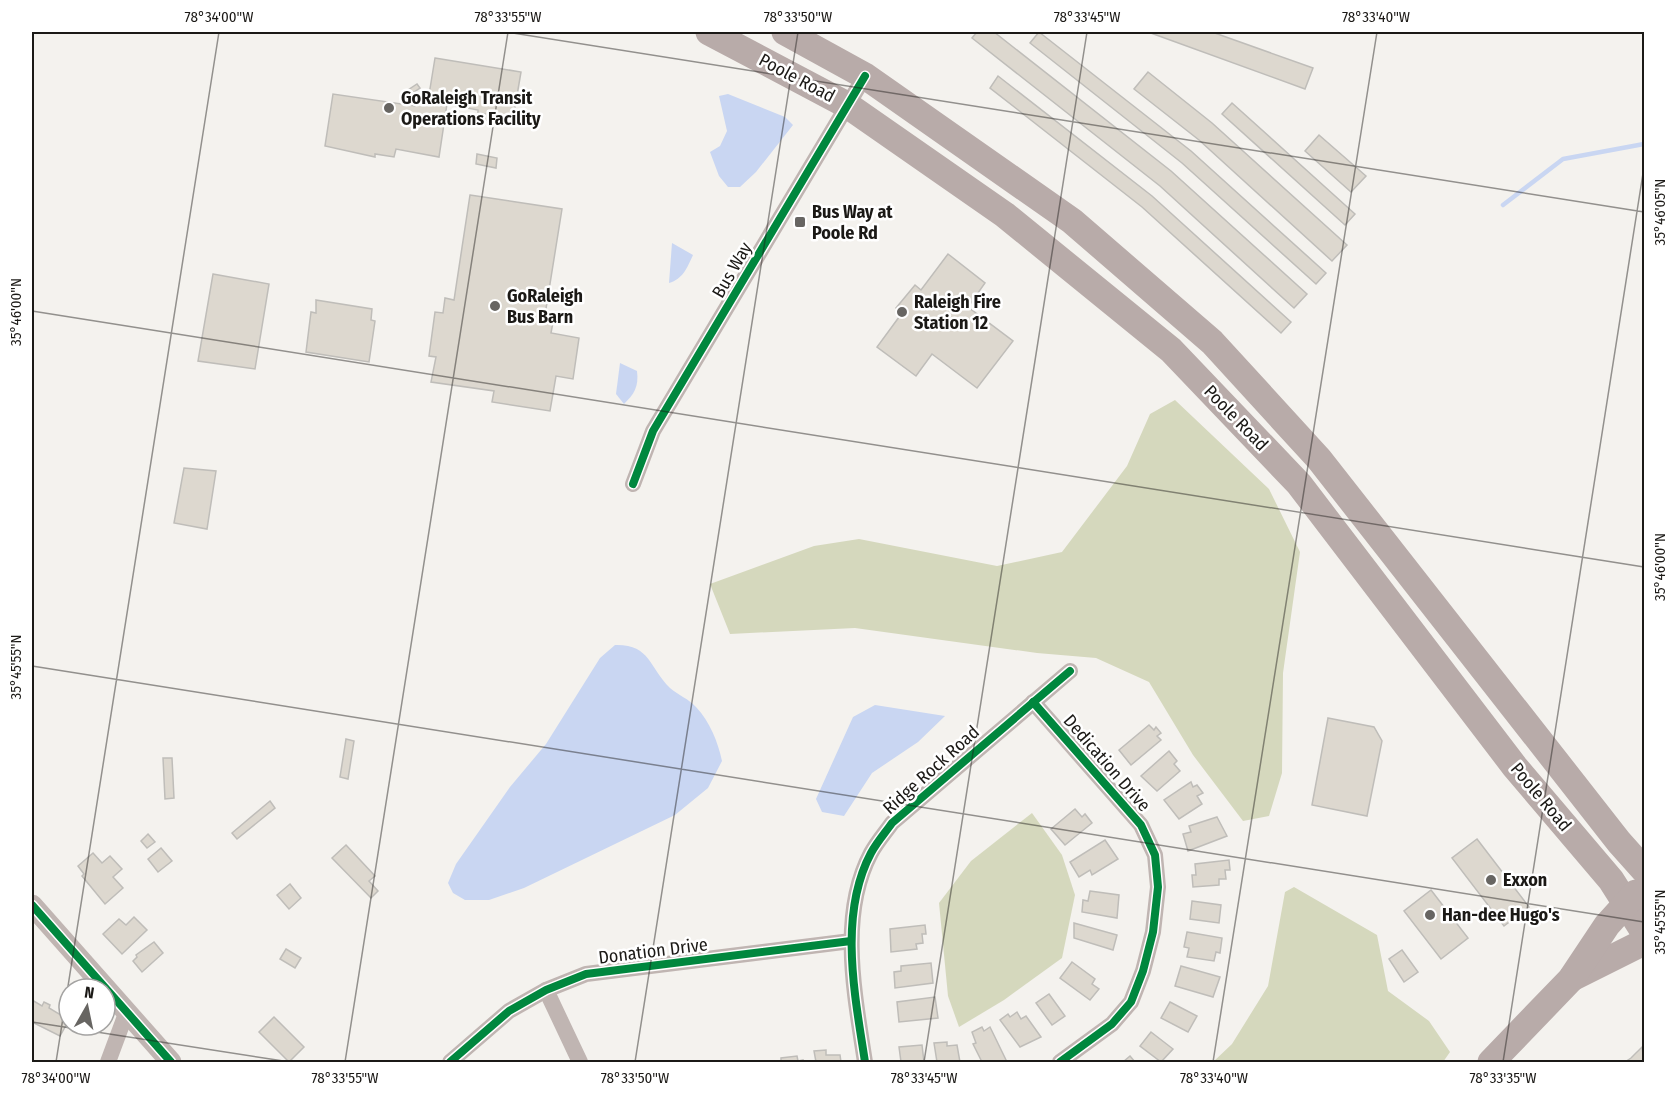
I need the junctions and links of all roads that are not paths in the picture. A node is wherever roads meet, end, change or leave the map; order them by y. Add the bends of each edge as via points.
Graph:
1 (710, 32) edge
2 (785, 32) edge
3 (865, 76) junction
4 (847, 105) junction
5 (1319, 459) junction
6 (633, 484) dead end
7 (1299, 484) junction
8 (1070, 671) dead end
9 (1033, 702) junction
10 (1644, 870) edge
11 (1644, 884) edge
12 (1626, 904) junction
13 (32, 905) edge
14 (1644, 932) edge
15 (851, 941) junction
16 (1644, 942) edge
17 (1570, 979) junction
18 (546, 990) junction
19 (127, 1011) junction
20 (108, 1062) edge
21 (171, 1062) edge
22 (450, 1062) edge
23 (580, 1062) edge
24 (865, 1062) edge
25 (1060, 1062) edge
26 (1491, 1062) edge

1 - 4 main road, Poole Road
2 - 3 main road, Poole Road
3 - 4 street, Bus Way
3 - 5 main road, Poole Road via 1076,225 1212,342
4 - 6 street, Bus Way via 653,431
4 - 7 main road, Poole Road via 1005,215 1172,350
5 - 7 main road
5 - 10 main road, Poole Road
7 - 12 main road, Poole Road via 1515,767 1611,880
8 - 9 street, Ridge Rock Road
9 - 15 street, Ridge Rock Road via 892,823 871,853 859,885
9 - 25 street, Dedication Drive via 1141,825 1155,855 1158,887 1153,932 1131,1002 1112,1024
11 - 12 main road
12 - 14 main road, Poole Road
12 - 17 main road
13 - 19 street
15 - 18 street, Donation Drive via 586,974
15 - 24 street, Ridge Rock Road
16 - 17 main road
17 - 26 main road
18 - 22 street, Donation Drive via 509,1011
18 - 23 street
19 - 20 street
19 - 21 street

